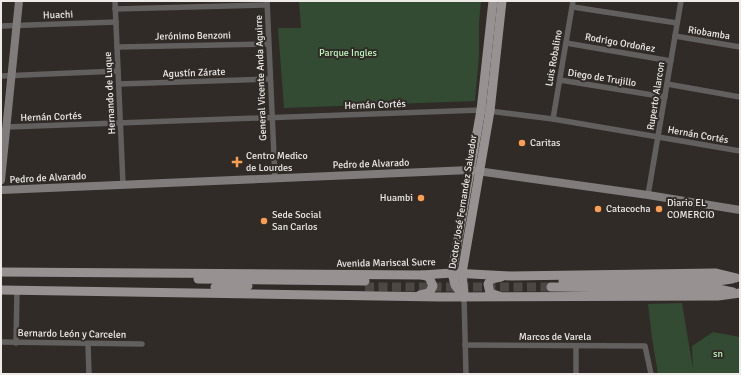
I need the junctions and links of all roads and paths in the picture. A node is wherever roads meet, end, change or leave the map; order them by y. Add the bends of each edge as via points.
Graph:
1 (19, 1) edge
2 (115, 1) edge
3 (493, 1) edge
4 (502, 1) edge
5 (680, 1) edge
6 (267, 3) edge
7 (573, 4) edge
8 (115, 9) junction
9 (116, 22) junction
10 (677, 23) junction
11 (1, 26) edge
12 (17, 26) junction
13 (675, 36) junction
14 (566, 43) junction
15 (268, 44) junction
16 (117, 47) junction
17 (740, 47) edge
18 (671, 61) junction
19 (118, 71) junction
20 (12, 75) junction
21 (1, 76) edge
22 (270, 79) junction
23 (560, 80) junction
24 (119, 84) junction
25 (667, 84) junction
26 (665, 97) junction
27 (740, 97) edge
28 (485, 110) junction
29 (271, 117) junction
30 (552, 119) junction
31 (121, 124) junction
32 (7, 128) junction
33 (658, 137) junction
34 (740, 151) edge
35 (474, 170) junction
36 (275, 178) junction
37 (1, 180) edge
38 (123, 184) junction
39 (1, 190) edge
40 (648, 195) junction
41 (740, 210) edge
42 (1, 272) edge
43 (155, 273) junction
44 (452, 273) junction
45 (462, 273) junction
46 (422, 275) junction
47 (511, 276) junction
48 (738, 278) edge
49 (1, 290) edge
50 (17, 290) junction
51 (158, 292) junction
52 (738, 293) edge
53 (413, 296) junction
54 (499, 296) junction
55 (464, 297) junction
56 (1, 342) edge
57 (16, 343) junction
58 (88, 344) junction
59 (142, 344) dead end
60 (465, 345) junction
61 (576, 346) junction
62 (88, 374) edge
63 (466, 374) edge
64 (576, 374) edge
65 (651, 374) edge

1 - 12 main road
2 - 8 street, Hernando de Luque
3 - 28 main road, Doctor José Fernandez Salvador
4 - 28 main road, Doctor José Fernandez Salvador
5 - 10 street, Ruperto Alarcon
6 - 8 street
6 - 15 street, General Vicente Anda Aguirre
7 - 10 street, Riobamba
7 - 14 street, Luis Robalino
8 - 9 street, Hernando de Luque
9 - 12 street, Huachi
9 - 16 street, Hernando de Luque
10 - 13 street, Ruperto Alarcon
11 - 12 street, Huachi
12 - 20 main road
13 - 17 street, Riobamba
13 - 18 street, Ruperto Alarcon
14 - 18 street, Rodrigo Ordoñez
14 - 23 street, Luis Robalino
15 - 16 street, Jerónimo Benzoni
15 - 22 street, General Vicente Anda Aguirre
16 - 19 street, Hernando de Luque
18 - 25 street, Ruperto Alarcon
19 - 20 street
19 - 24 street, Hernando de Luque
20 - 21 street
20 - 32 main road
22 - 24 street, Agustín Zárate
22 - 29 street, General Vicente Anda Aguirre
23 - 26 street, Diego de Trujillo
23 - 30 street, Luis Robalino
24 - 31 street, Hernando de Luque
25 - 26 street, Ruperto Alarcon
25 - 27 street
26 - 33 street, Ruperto Alarcon
28 - 29 street, Hernán Cortés
28 - 30 street, Hernán Cortés
28 - 35 main road, Doctor José Fernandez Salvador
29 - 31 street, Hernán Cortés
29 - 36 street, General Vicente Anda Aguirre
30 - 33 street, Hernán Cortés
31 - 32 street, Hernán Cortés
31 - 38 street, Hernando de Luque
32 - 37 main road
33 - 34 street, Hernán Cortés
33 - 40 street, Ruperto Alarcon
35 - 36 main road, Pedro de Alvarado
35 - 40 main road, Pedro de Alvarado
35 - 44 main road, Doctor José Fernandez Salvador
35 - 45 main road, Doctor José Fernandez Salvador
36 - 38 main road, Pedro de Alvarado
38 - 39 main road, Pedro de Alvarado
40 - 41 main road, Pedro de Alvarado
42 - 43 main road, Avenida Mariscal Sucre
43 - 46 main road, Avenida Mariscal Sucre
43 - 51 main road, Avenida Mariscal Sucre via 210,280 365,284 184,287
44 - 45 main road, Avenida Mariscal Sucre
44 - 46 main road, Avenida Mariscal Sucre
44 - 55 main road, Doctor José Fernandez Salvador via 455,285
45 - 47 main road, Avenida Mariscal Sucre
45 - 55 main road, Doctor José Fernandez Salvador
46 - 53 main road via 431,279 432,290 426,294
47 - 48 main road, Avenida Mariscal Sucre via 716,273
47 - 54 main road via 489,281 489,291 492,295
48 - 52 main road, Avenida Mariscal Sucre via 718,281 551,284 718,288
49 - 50 main road, Avenida Mariscal Sucre
50 - 51 main road, Avenida Mariscal Sucre
50 - 57 street
51 - 53 main road, Avenida Mariscal Sucre
52 - 54 main road, Avenida Mariscal Sucre via 718,296
53 - 55 main road, Avenida Mariscal Sucre
54 - 55 main road, Avenida Mariscal Sucre
55 - 60 street
56 - 57 street, Bernardo León y Carcelen
57 - 58 street, Bernardo León y Carcelen
58 - 59 street, Bernardo León y Carcelen
58 - 62 street
60 - 61 street, Marcos de Varela
60 - 63 street
61 - 64 street
61 - 65 street, Marcos de Varela via 645,346

